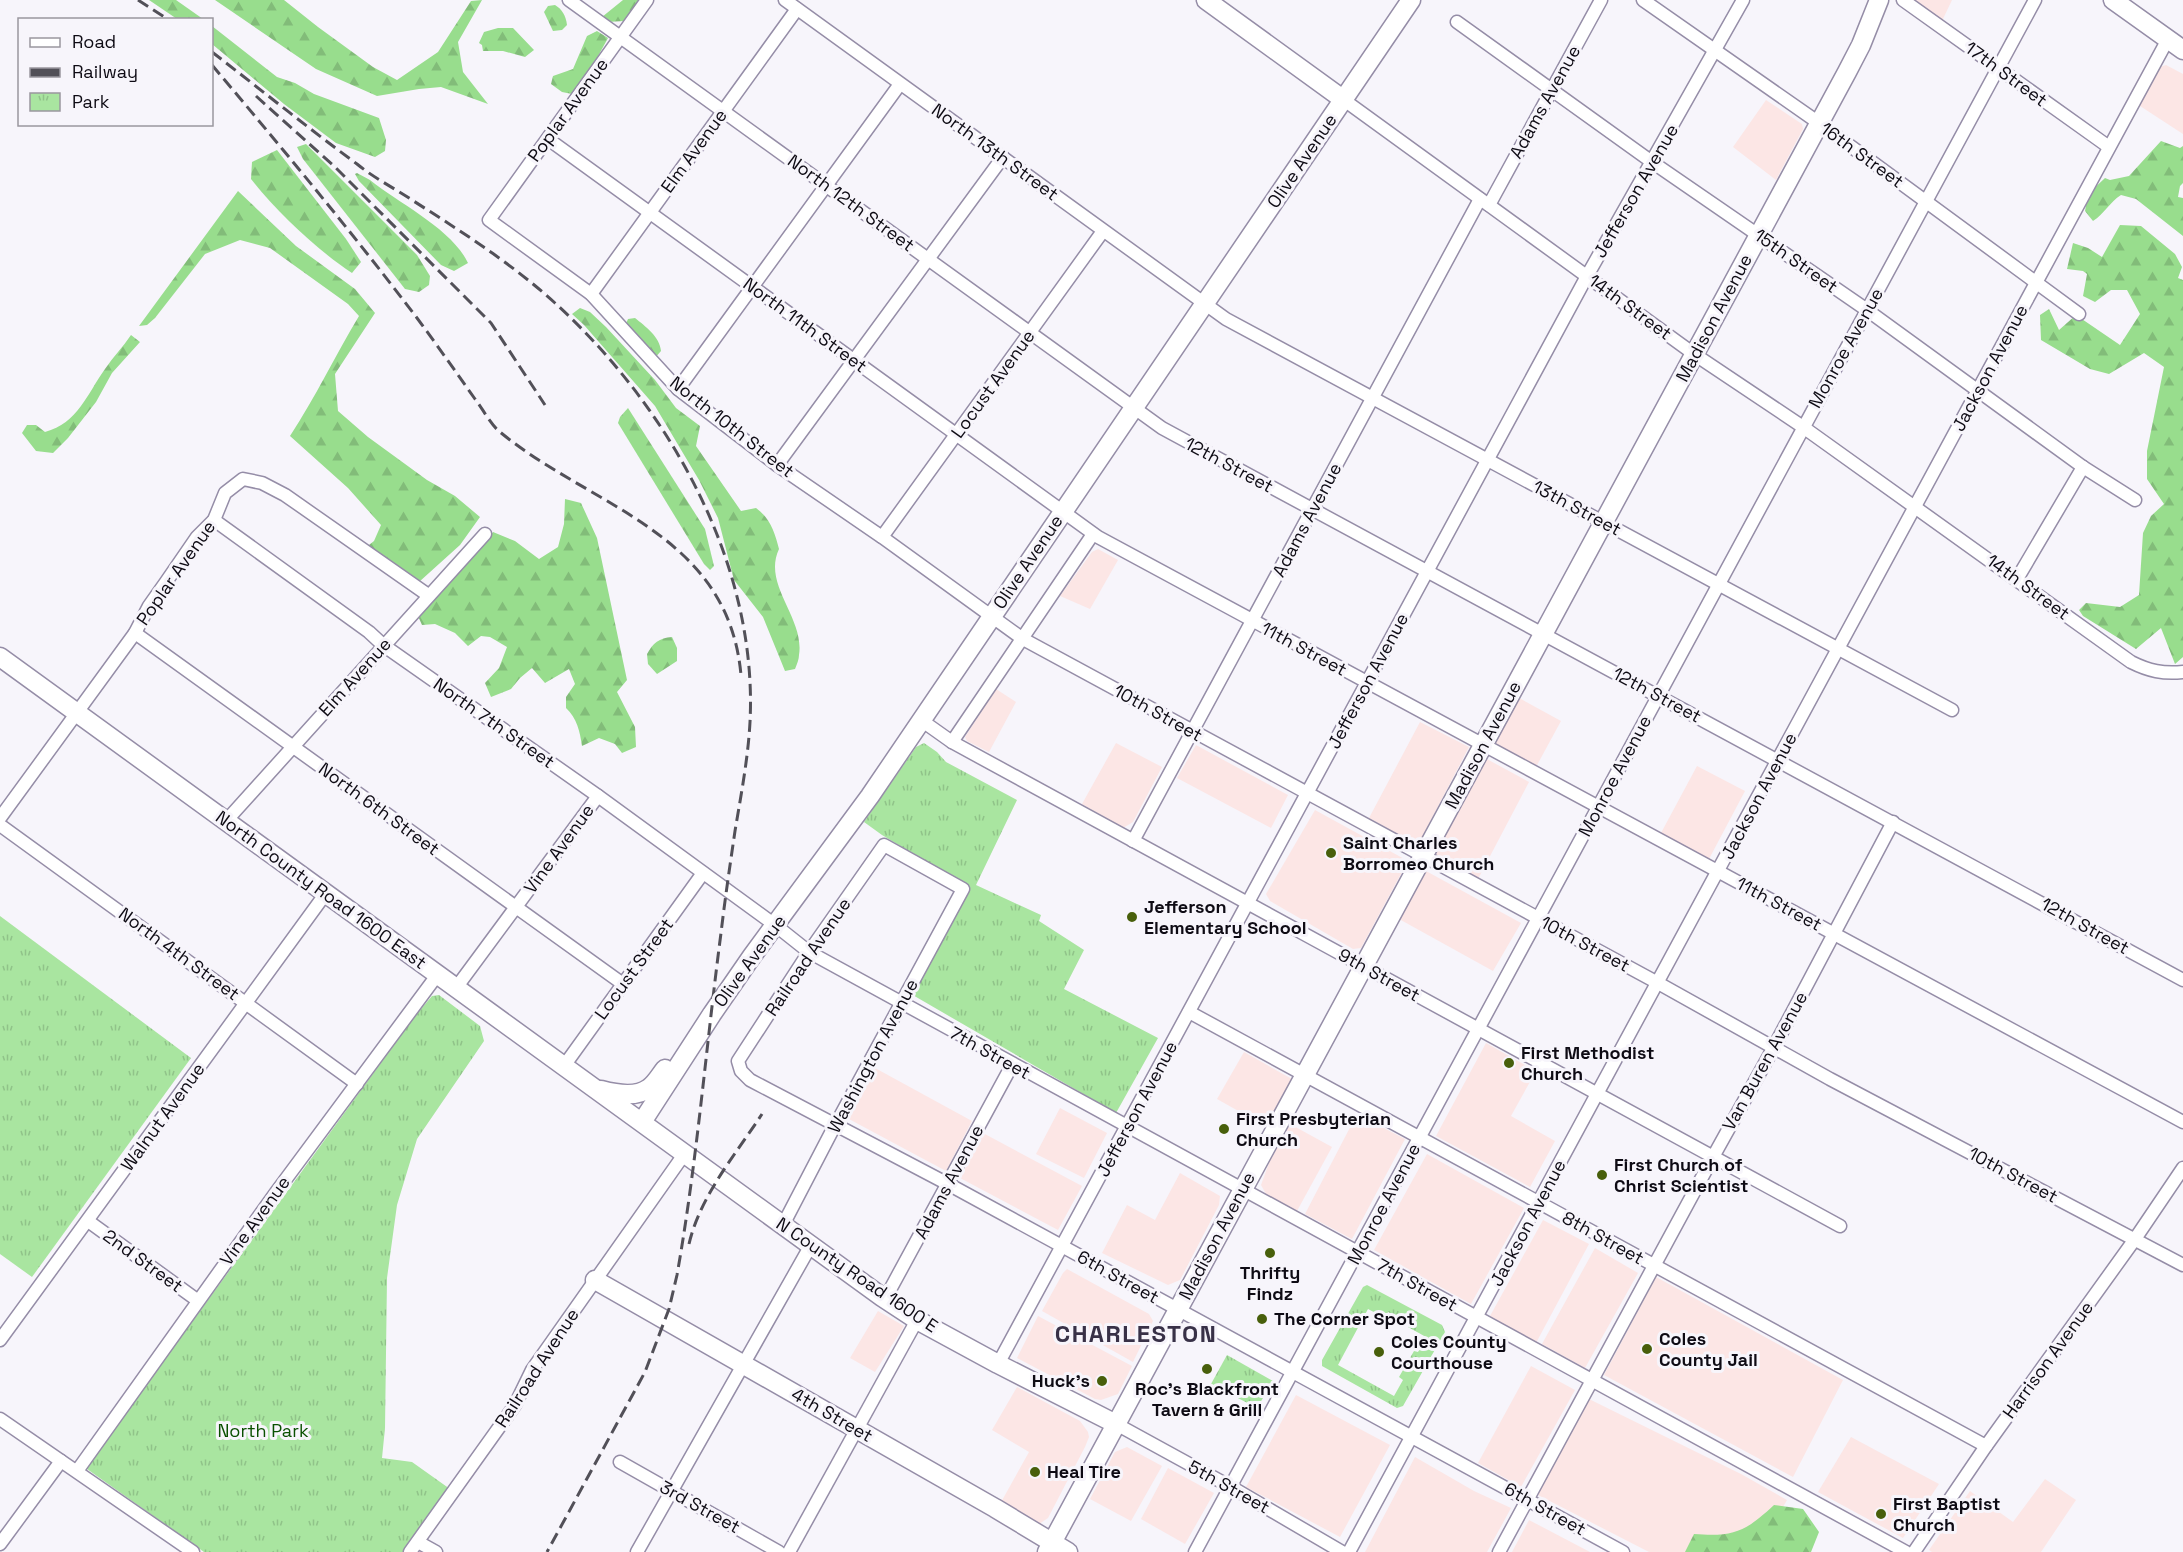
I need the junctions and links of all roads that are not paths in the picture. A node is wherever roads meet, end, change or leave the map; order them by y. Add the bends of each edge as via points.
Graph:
1 (569, 0) edge
2 (647, 0) edge
3 (785, 0) edge
4 (1206, 0) edge
5 (1411, 0) edge
6 (1601, 0) edge
7 (1643, 0) edge
8 (1743, 0) edge
9 (1879, 0) edge
10 (1904, 0) edge
11 (2035, 0) edge
12 (2113, 0) edge
13 (797, 9) junction
14 (1457, 21) dead end
15 (621, 37) junction
16 (2168, 39) junction
17 (2183, 50) edge
18 (1715, 52) junction
19 (1998, 68) junction
20 (900, 84) junction
21 (1552, 89) junction
22 (1344, 100) junction
23 (724, 111) junction
24 (1819, 123) junction
25 (548, 139) junction
26 (2109, 147) junction
27 (1004, 157) junction
28 (1652, 162) junction
29 (825, 185) junction
30 (1926, 201) junction
31 (1484, 202) junction
32 (650, 213) junction
33 (489, 220) joint
34 (1103, 231) junction
35 (1758, 235) junction
36 (927, 259) junction
37 (1587, 276) junction
38 (2036, 282) junction
39 (752, 287) junction
40 (591, 294) junction
41 (1204, 304) junction
42 (1867, 310) junction
43 (2079, 314) dead end
44 (1030, 333) junction
45 (1694, 354) junction
46 (854, 361) junction
47 (678, 389) junction
48 (1978, 391) junction
49 (1372, 398) junction
50 (1133, 408) junction
51 (1803, 427) junction
52 (956, 435) junction
53 (1488, 460) junction
54 (777, 465) junction
55 (2083, 467) junction
56 (2134, 500) dead end
57 (1915, 506) junction
58 (1312, 509) junction
59 (1062, 512) junction
60 (214, 520) junction
61 (1603, 522) junction
62 (485, 534) dead end
63 (1093, 534) junction
64 (882, 537) junction
65 (1428, 572) junction
66 (2017, 579) junction
67 (1719, 584) junction
68 (428, 595) junction
69 (991, 616) junction
70 (1252, 621) junction
71 (135, 633) junction
72 (1543, 634) junction
73 (1023, 639) junction
74 (383, 645) junction
75 (1838, 649) junction
76 (0, 657) edge
77 (2183, 672) edge
78 (1368, 683) junction
79 (1659, 696) junction
80 (1952, 710) dead end
81 (76, 712) junction
82 (921, 720) junction
83 (1192, 732) junction
84 (952, 742) junction
85 (1483, 745) junction
86 (292, 747) junction
87 (1778, 760) junction
88 (1307, 794) junction
89 (598, 796) junction
90 (1598, 807) junction
91 (0, 818) edge
92 (226, 821) junction
93 (1893, 822) junction
94 (0, 825) edge
95 (1133, 841) junction
96 (884, 845) joint
97 (1423, 856) junction
98 (1718, 871) junction
99 (704, 873) junction
100 (326, 893) junction
101 (1248, 903) junction
102 (516, 907) junction
103 (1538, 918) junction
104 (775, 925) junction
105 (1833, 933) junction
106 (809, 952) junction
107 (1363, 966) junction
108 (438, 974) junction
109 (2183, 980) edge
110 (1658, 982) junction
111 (623, 984) junction
112 (456, 988) junction
113 (246, 1003) junction
114 (901, 1004) junction
115 (1189, 1012) junction
116 (1478, 1029) junction
117 (697, 1039) junction
118 (1774, 1047) junction
119 (1012, 1065) junction
120 (564, 1066) junction
121 (741, 1071) joint
122 (1305, 1075) junction
123 (357, 1084) junction
124 (596, 1089) junction
125 (1598, 1094) junction
126 (642, 1122) junction
127 (2183, 1122) edge
128 (836, 1124) junction
129 (1127, 1127) junction
130 (1420, 1138) junction
131 (685, 1153) junction
132 (1713, 1157) junction
133 (2183, 1168) edge
134 (948, 1184) junction
135 (1242, 1190) junction
136 (1539, 1203) junction
137 (88, 1221) junction
138 (783, 1225) junction
139 (1840, 1226) dead end
140 (2135, 1239) junction
141 (811, 1245) junction
142 (1063, 1246) junction
143 (1357, 1253) junction
144 (1654, 1265) junction
145 (2183, 1265) edge
146 (596, 1280) junction
147 (885, 1299) junction
148 (198, 1300) junction
149 (1178, 1309) junction
150 (1477, 1318) junction
151 (917, 1320) junction
152 (0, 1340) edge
153 (998, 1364) junction
154 (744, 1365) junction
155 (1293, 1372) junction
156 (1592, 1381) junction
157 (1, 1421) edge
158 (1116, 1424) junction
159 (857, 1429) junction
160 (1412, 1437) junction
161 (1986, 1446) junction
162 (61, 1461) junction
163 (620, 1462) dead end
164 (77, 1471) junction
165 (1231, 1487) junction
166 (671, 1491) junction
167 (1527, 1500) junction
168 (418, 1542) junction
169 (0, 1544) edge
170 (175, 1547) edge
171 (1056, 1549) edge
172 (193, 1552) edge
173 (410, 1552) edge
174 (436, 1552) edge
175 (637, 1552) edge
176 (779, 1552) edge
177 (789, 1552) edge
178 (1195, 1552) edge
179 (1342, 1552) edge
180 (1349, 1552) edge
181 (1499, 1552) edge
182 (1623, 1552) edge
183 (1906, 1552) edge
184 (1914, 1552) edge

1 - 15 street, North 12th Street
2 - 15 street, Poplar Avenue
3 - 13 street, North 13th Street
4 - 22 street, 14th Street
5 - 22 street, Olive Avenue
6 - 21 street, Adams Avenue
7 - 18 street, 16th Street
8 - 18 street, Jefferson Avenue
9 - 24 street, Madison Avenue via 1861,45
10 - 19 street, 17th Street
11 - 19 street, Monroe Avenue
12 - 16 street
13 - 20 street, North 13th Street
13 - 23 street, Elm Avenue
14 - 21 street, 15th Street
15 - 23 street, North 12th Street
15 - 25 street, Poplar Avenue
16 - 17 street
16 - 26 street, Jackson Avenue
18 - 24 street, 16th Street
18 - 28 street, Jefferson Avenue
19 - 26 street, 17th Street
19 - 30 street, Monroe Avenue
20 - 27 street, North 13th Street
20 - 29 street
21 - 28 street, 15th Street
21 - 31 street, Adams Avenue
22 - 31 street, 14th Street
22 - 41 street, Olive Avenue
23 - 29 street, North 12th Street
23 - 32 street, Elm Avenue
24 - 30 street, 16th Street
24 - 35 street, Madison Avenue
25 - 32 street, North 11th Street
25 - 33 street, Poplar Avenue
26 - 38 street, Jackson Avenue
27 - 34 street, North 13th Street
27 - 36 street
28 - 35 street, 15th Street
28 - 37 street, Jefferson Avenue
29 - 36 street, North 12th Street
29 - 39 street
30 - 38 street, 16th Street
30 - 42 street, Monroe Avenue
31 - 37 street, 14th Street
31 - 49 street, Adams Avenue
32 - 39 street, North 11th Street
32 - 40 street, Elm Avenue
33 - 40 street, North 10th Street
34 - 41 street, North 13th Street
34 - 44 street, Locust Avenue
35 - 42 street, 15th Street
35 - 45 street, Madison Avenue
36 - 44 street, North 12th Street
36 - 46 street
37 - 45 street, 14th Street
37 - 53 street, Jefferson Avenue
38 - 43 street, 16th Street
38 - 48 street, Jackson Avenue
39 - 46 street, North 11th Street
39 - 47 street
40 - 47 street, North 10th Street
41 - 49 street, 13th Street via 1226,320
41 - 50 street, Olive Avenue
42 - 48 street, 15th Street
42 - 51 street, Monroe Avenue
44 - 50 street, North 12th Street
44 - 52 street, Locust Avenue
45 - 51 street, 14th Street
45 - 61 street, Madison Avenue
46 - 52 street, North 11th Street
46 - 54 street
47 - 54 street, North 10th Street
48 - 55 street, 15th Street
48 - 57 street, Jackson Avenue
49 - 53 street, 13th Street
49 - 58 street, Adams Avenue
50 - 58 street, 12th Street via 1162,428
50 - 59 street, Olive Avenue
51 - 57 street, 14th Street
51 - 67 street, Monroe Avenue
52 - 59 street, North 11th Street
52 - 64 street, Locust Avenue
53 - 61 street, 13th Street
53 - 65 street, Jefferson Avenue
54 - 64 street, North 10th Street
55 - 56 street, 15th Street
55 - 66 street
57 - 66 street, 14th Street
57 - 75 street, Jackson Avenue
58 - 65 street, 12th Street
58 - 70 street, Adams Avenue
59 - 63 street, 11th Street
59 - 69 street, Olive Avenue
60 - 68 street, Poplar Avenue via 225,493 243,479 262,483
60 - 71 street, Poplar Avenue via 196,537
60 - 74 street, North 7th Street
61 - 67 street, 13th Street
61 - 72 street, Madison Avenue
62 - 68 street, Elm Avenue
63 - 70 street, 11th Street
63 - 73 street
64 - 69 street, North 10th Street
65 - 72 street, 12th Street
65 - 78 street, Jefferson Avenue
66 - 77 street, 14th Street via 2131,662 2166,674
67 - 75 street, 13th Street
67 - 79 street, Monroe Avenue
68 - 74 street, Elm Avenue
69 - 73 street, 10th Street
69 - 82 street, Olive Avenue
70 - 78 street, 11th Street
70 - 83 street, Adams Avenue
71 - 81 street, Poplar Avenue
71 - 86 street, North 6th Street
72 - 79 street, 12th Street
72 - 85 street, Madison Avenue
73 - 83 street, 10th Street
73 - 84 street
74 - 86 street, Elm Avenue
74 - 89 street, North 7th Street
75 - 80 street, 13th Street
75 - 87 street, Jackson Avenue
76 - 81 street, North County Road 1600 East
78 - 85 street, 11th Street
78 - 88 street, Jefferson Avenue
79 - 87 street, 12th Street
79 - 90 street, Monroe Avenue
81 - 91 street, Poplar Avenue
81 - 92 street, North County Road 1600 East
82 - 84 street, 9th Street
82 - 104 street, Olive Avenue via 852,823
83 - 88 street, 10th Street
83 - 95 street, Adams Avenue
84 - 95 street, 9th Street
85 - 90 street, 11th Street
85 - 97 street, Madison Avenue
86 - 92 street, Elm Avenue
86 - 102 street, North 6th Street
87 - 93 street, 12th Street
87 - 98 street, Jackson Avenue
88 - 97 street, 10th Street
88 - 101 street, Jefferson Avenue
89 - 99 street, North 7th Street
89 - 102 street, Vine Avenue
90 - 98 street, 11th Street
90 - 103 street, Monroe Avenue
92 - 100 street, North County Road 1600 East
93 - 105 street, Van Buren Avenue
93 - 109 street, 12th Street
94 - 113 street, North 4th Street
95 - 101 street, 9th Street
96 - 106 street, Railroad Avenue
96 - 114 street, Washington Avenue via 963,889
97 - 103 street, 10th Street
97 - 107 street, Madison Avenue
98 - 105 street, 11th Street
98 - 110 street, Jackson Avenue
99 - 104 street, North 7th Street
99 - 111 street, Locust Street
100 - 108 street, North County Road 1600 East
100 - 113 street, Walnut Avenue
101 - 107 street, 9th Street
101 - 115 street, Jefferson Avenue
102 - 111 street, North 6th Street
102 - 112 street, Vine Avenue
103 - 110 street, 10th Street
103 - 116 street, Monroe Avenue
104 - 106 street, 7th Street
104 - 117 street, Olive Avenue
105 - 118 street, Van Buren Avenue
105 - 127 street, 11th Street
106 - 114 street, 7th Street
106 - 121 street, Railroad Avenue via 738,1061
107 - 116 street, 9th Street
107 - 122 street, Madison Avenue
108 - 112 street, North County Road 1600 East
108 - 123 street, Vine Avenue
110 - 118 street, 10th Street
110 - 125 street, Jackson Avenue
111 - 120 street, Locust Street
112 - 120 street, North County Road 1600 East
113 - 123 street, North 4th Street
113 - 137 street, Walnut Avenue
114 - 119 street, 7th Street
114 - 128 street, Washington Avenue
115 - 122 street, 8th Street
115 - 129 street, Jefferson Avenue
116 - 125 street, 9th Street
116 - 130 street, Monroe Avenue
117 - 124 street via 675,1057 650,1088 614,1094
117 - 126 street, Olive Avenue
118 - 132 street, Van Buren Avenue
118 - 140 street, 10th Street
119 - 129 street, 7th Street
119 - 134 street, Adams Avenue
120 - 124 street, North County Road 1600 East
121 - 128 street, 6th Street via 750,1080
122 - 130 street, 8th Street
122 - 135 street, Madison Avenue
123 - 148 street, Vine Avenue
124 - 126 street, North County Road 1600 East
125 - 132 street, 9th Street
125 - 136 street, Jackson Avenue
126 - 131 street, N County Road 1600 E
128 - 134 street, 6th Street
128 - 138 street, Washington Avenue
129 - 135 street, 7th Street
129 - 142 street, Jefferson Avenue
130 - 136 street, 8th Street
130 - 143 street, Monroe Avenue
131 - 138 street, N County Road 1600 E
131 - 146 street, Railroad Avenue
132 - 139 street, 9th Street
132 - 144 street, Van Buren Avenue
133 - 140 street, Harrison Avenue
134 - 142 street, 6th Street
134 - 147 street, Adams Avenue
135 - 143 street, 7th Street
135 - 149 street, Madison Avenue
136 - 144 street, 8th Street
136 - 150 street, Jackson Avenue
137 - 148 street, 2nd Street
137 - 152 street, Walnut Avenue
138 - 141 street, N County Road 1600 E
140 - 145 street, 10th Street
140 - 161 street, Harrison Avenue
141 - 147 street, N County Road 1600 E
141 - 154 street
142 - 149 street, 6th Street
142 - 153 street, Jefferson Avenue
143 - 150 street, 7th Street
143 - 155 street, Monroe Avenue
144 - 156 street, Van Buren Avenue
144 - 161 street, 8th Street
146 - 154 street, 4th Street
146 - 168 street, Railroad Avenue via 532,1370 515,1405
147 - 151 street, N County Road 1600 E
148 - 164 street, Vine Avenue
149 - 155 street, 6th Street
149 - 158 street, Madison Avenue
150 - 156 street, 7th Street
150 - 160 street, Jackson Avenue
151 - 153 street, N County Road 1600 E
151 - 159 street
153 - 158 street, N County Road 1600 E
154 - 159 street, 4th Street
154 - 166 street
155 - 160 street, 6th Street
155 - 165 street, Monroe Avenue
156 - 167 street, Van Buren Avenue
156 - 183 street, 7th Street
157 - 162 street
158 - 165 street, 5th Street
158 - 171 street, Madison Avenue
159 - 171 street, 4th Street
159 - 177 street
160 - 167 street, 6th Street
160 - 180 street, Jackson Avenue
161 - 184 street, Harrison Avenue
162 - 164 street
162 - 169 street
163 - 166 street, 3rd Street
164 - 170 street
165 - 178 street, Monroe Avenue
165 - 179 street, 5th Street
166 - 175 street
166 - 176 street, 3rd Street
167 - 181 street, Van Buren Avenue
167 - 182 street, 6th Street
168 - 173 street, Railroad Avenue
168 - 174 street
170 - 172 street

